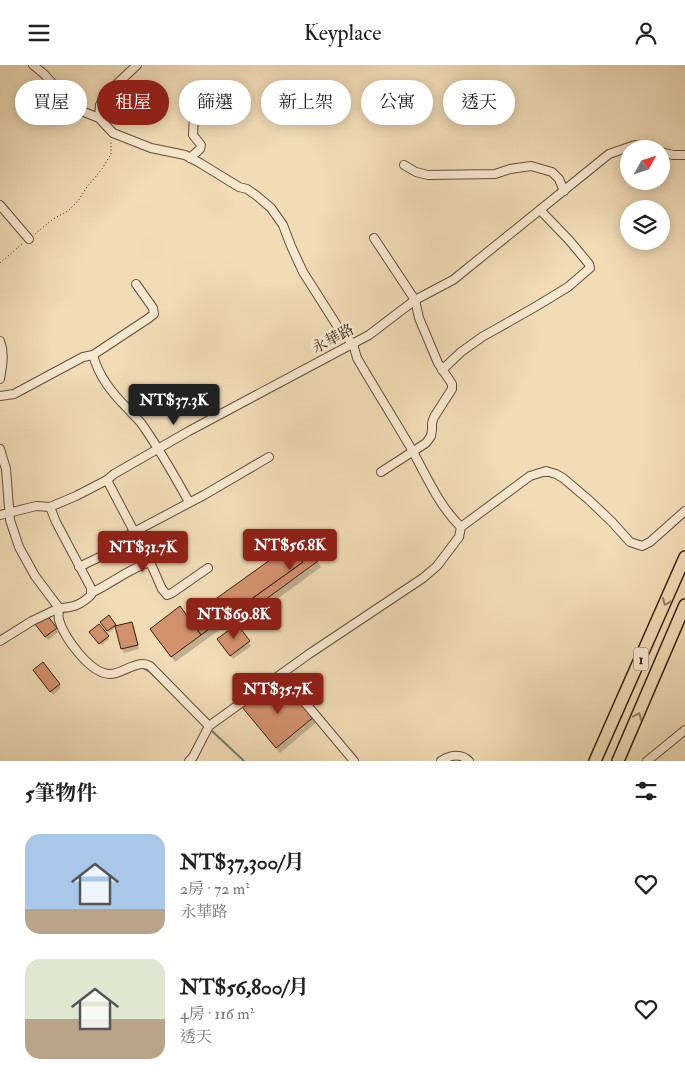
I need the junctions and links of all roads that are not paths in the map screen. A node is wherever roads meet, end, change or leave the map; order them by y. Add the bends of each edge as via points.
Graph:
1 (33, 65) edge
2 (137, 65) edge
3 (121, 80) edge
4 (97, 117) edge
5 (106, 125) edge
6 (194, 125) edge
7 (620, 150) edge
8 (670, 154) edge
9 (685, 155) edge
10 (190, 157) junction
11 (404, 165) dead end
12 (564, 191) junction
13 (0, 205) edge
14 (540, 210) junction
15 (374, 238) dead end
16 (29, 239) road end
17 (136, 285) dead end
18 (415, 300) junction
19 (0, 341) edge
20 (353, 344) junction
21 (93, 355) junction
22 (442, 370) junction
23 (0, 379) edge
24 (0, 396) edge
25 (158, 448) junction
26 (0, 449) edge
27 (413, 451) junction
28 (269, 457) dead end
29 (380, 472) dead end
30 (106, 480) junction
31 (189, 502) junction
32 (50, 507) junction
33 (685, 511) edge
34 (9, 512) junction
35 (0, 515) edge
36 (461, 527) junction
37 (134, 532) junction
38 (685, 557) edge
39 (150, 562) junction
40 (79, 567) junction
41 (208, 568) dead end
42 (91, 593) junction
43 (685, 605) edge
44 (59, 608) junction
45 (0, 641) edge
46 (281, 674) junction
47 (209, 726) junction
48 (685, 731) edge
49 (189, 761) edge
50 (354, 761) edge
51 (441, 761) edge
52 (469, 761) edge
53 (596, 761) edge
54 (618, 761) edge
55 (647, 761) edge

1 - 4 street via 70,102
2 - 3 street
5 - 10 street via 113,133 151,148
6 - 10 street via 193,135 201,145
7 - 12 street, 永華路 via 609,154
8 - 9 street
10 - 20 street via 272,207 310,285
11 - 12 street via 428,175 495,173 531,166 552,172
12 - 14 street, 永華路
13 - 16 street
14 - 18 street, 永華路 via 453,281
14 - 22 street via 590,268 568,287 482,337
15 - 18 street
17 - 21 street via 154,314
18 - 20 street, 永華路
18 - 22 street via 419,318
19 - 23 street via 3,357
20 - 25 street, 永華路
20 - 27 street via 357,358
21 - 24 street via 83,357 14,394
21 - 25 street via 97,369 109,388 140,421
22 - 27 street via 452,389 434,417 431,437
25 - 30 street, 永華路
25 - 31 street
26 - 34 street via 6,469
27 - 29 street
27 - 36 street via 451,518
28 - 31 street
30 - 32 street, 永華路
30 - 37 street
31 - 37 street
32 - 34 street, 永華路 via 36,506
32 - 40 street
33 - 36 street via 642,546 630,542 564,478 546,471 530,477
34 - 35 street, 永華路
34 - 44 street via 19,547 35,576
36 - 46 street via 460,537 423,578
37 - 39 street
37 - 40 street via 113,545 110,552
38 -> 53 highway, 1
39 - 41 street via 167,595
39 - 42 street via 138,565
40 - 42 street
42 - 44 street via 84,602 70,608
54 -> 43 highway, 1
44 - 45 street
44 - 47 street via 59,619 65,631 91,666 109,675 142,664 150,666
46 - 47 street
46 - 50 street
47 - 49 street
48 - 55 street
51 - 52 street via 455,755

